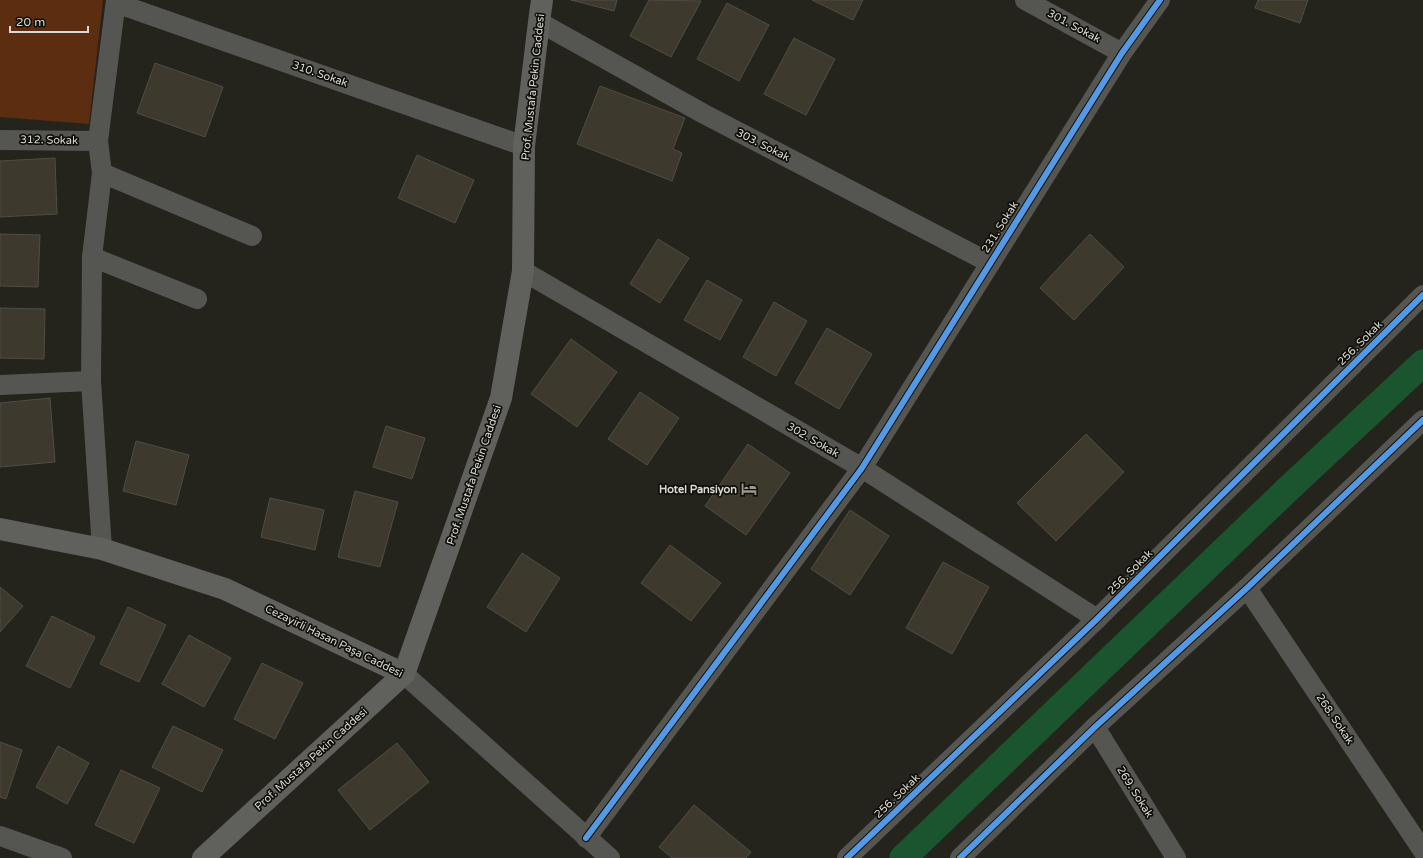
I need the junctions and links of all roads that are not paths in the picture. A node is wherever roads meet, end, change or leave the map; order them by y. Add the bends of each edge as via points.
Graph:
1 (542, 0) edge
2 (1025, 0) edge
3 (1160, 0) edge
4 (116, 1) edge
5 (539, 22) junction
6 (1122, 53) junction
7 (0, 140) edge
8 (98, 141) junction
9 (524, 146) junction
10 (102, 173) junction
11 (252, 236) dead end
12 (92, 257) junction
13 (990, 263) junction
14 (523, 271) junction
15 (1423, 295) edge
16 (197, 299) dead end
17 (91, 381) junction
18 (0, 385) edge
19 (1422, 423) edge
20 (862, 468) junction
21 (0, 529) edge
22 (102, 549) junction
23 (1247, 588) junction
24 (1097, 619) junction
25 (404, 674) junction
26 (1094, 727) junction
27 (0, 836) edge
28 (586, 838) junction
29 (1423, 851) edge
30 (62, 858) edge
31 (203, 858) edge
32 (610, 858) edge
33 (847, 858) edge
34 (960, 858) edge
35 (1176, 858) edge

1 - 5 main road, Prof. Mustafa Pekin Caddesi
2 - 6 street, 301. Sokak
3 - 6 street, 231. Sokak
4 - 8 street
4 - 9 street, 310. Sokak
5 - 9 main road, Prof. Mustafa Pekin Caddesi
5 - 13 street, 303. Sokak via 704,114
6 - 13 street, 231. Sokak
7 - 8 street, 312. Sokak
8 - 10 street
9 - 14 main road, Prof. Mustafa Pekin Caddesi
10 - 11 street
10 - 12 street
12 - 16 street
12 - 17 street
13 - 20 street, 231. Sokak
14 - 20 street, 302. Sokak
14 - 25 main road, Prof. Mustafa Pekin Caddesi via 501,398
15 - 24 street, 256. Sokak
17 - 18 street
17 - 22 street
19 - 23 street
20 - 24 street, 302. Sokak
20 - 28 street, 231. Sokak
21 - 22 main road, Cezayirli Hasan Paşa Caddesi
22 - 25 main road, Cezayirli Hasan Paşa Caddesi via 225,589
23 - 26 street
23 - 29 street, 268. Sokak
24 - 33 street, 256. Sokak
25 - 28 street, Cezayirli Hasan Paşa Caddesi
25 - 31 main road, Prof. Mustafa Pekin Caddesi
26 - 34 street
26 - 35 street, 269. Sokak
27 - 30 street
28 - 32 street, Cezayirli Hasan Paşa Caddesi

